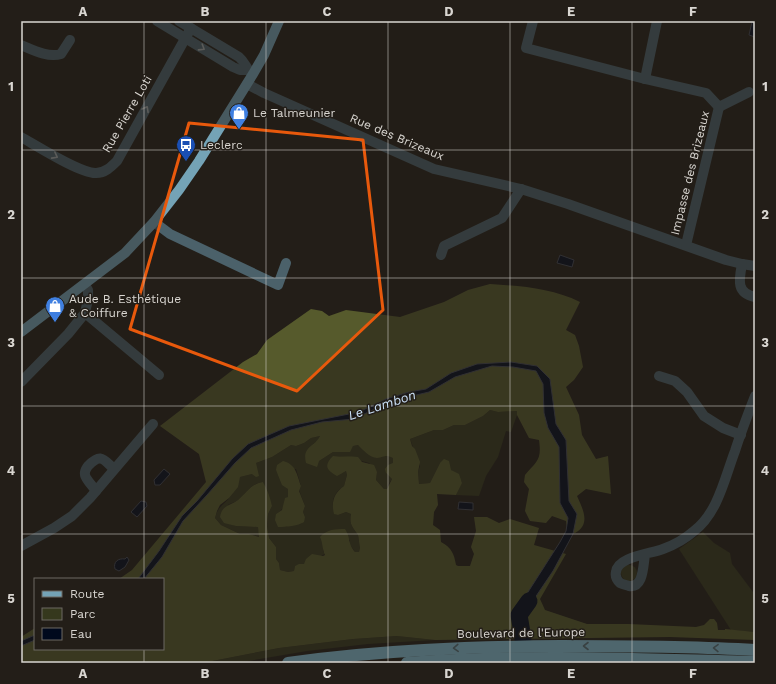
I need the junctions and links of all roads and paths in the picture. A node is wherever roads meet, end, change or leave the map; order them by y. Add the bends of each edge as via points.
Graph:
1 (157, 21) edge
2 (179, 21) edge
3 (279, 21) edge
4 (532, 21) edge
5 (657, 21) edge
6 (191, 28) junction
7 (186, 38) junction
8 (70, 40) dead end
9 (21, 45) edge
10 (250, 72) junction
11 (645, 79) junction
12 (247, 84) junction
13 (749, 92) dead end
14 (719, 107) junction
15 (21, 137) edge
16 (521, 189) junction
17 (154, 222) junction
18 (686, 245) junction
19 (441, 255) dead end
20 (286, 263) dead end
21 (742, 264) junction
22 (755, 266) edge
23 (85, 285) junction
24 (755, 297) edge
25 (85, 314) junction
26 (21, 332) edge
27 (159, 376) dead end
28 (659, 376) dead end
29 (21, 382) edge
30 (755, 396) edge
31 (153, 424) dead end
32 (741, 435) junction
33 (114, 469) junction
34 (96, 491) junction
35 (21, 546) edge
36 (645, 555) dead end
37 (755, 650) edge
38 (755, 662) edge
39 (288, 663) edge
40 (407, 663) edge

1 - 7 street
2 - 6 street
3 - 10 main road via 264,55
4 - 11 street via 526,48
5 - 11 street
6 - 7 street, Rue Pierre Loti
6 - 10 street via 239,57
7 -> 10 street via 233,67
15 -> 7 street, Rue Pierre Loti via 85,172 97,174 106,171 117,161
8 - 9 street via 61,54 55,56
10 - 12 main road
11 - 14 street via 706,93
12 - 16 street, Rue des Brizeaux via 434,169
12 - 17 main road via 199,161
13 - 14 street
14 - 18 street, Impasse des Brizeaux
16 - 18 street, Rue des Brizeaux
16 - 19 street via 502,218 444,246
17 - 20 street via 170,234 278,285
17 - 23 main road via 125,253
18 - 21 street, Rue des Brizeaux
21 - 22 street, Rue des Brizeaux
21 - 24 street via 739,282 742,290 746,295
23 - 25 street via 88,299
23 - 26 main road
25 - 27 street
25 - 29 street
28 - 32 street via 679,384 704,416
30 - 32 street
31 - 33 street
32 - 36 street via 713,509 706,520 685,538
33 - 34 street
33 - 34 street via 98,458 86,469 85,477
34 - 35 street via 72,516
37 -> 39 highway, Boulevard de l'Europe via 640,646 478,647 359,654
38 - 40 highway via 579,658

